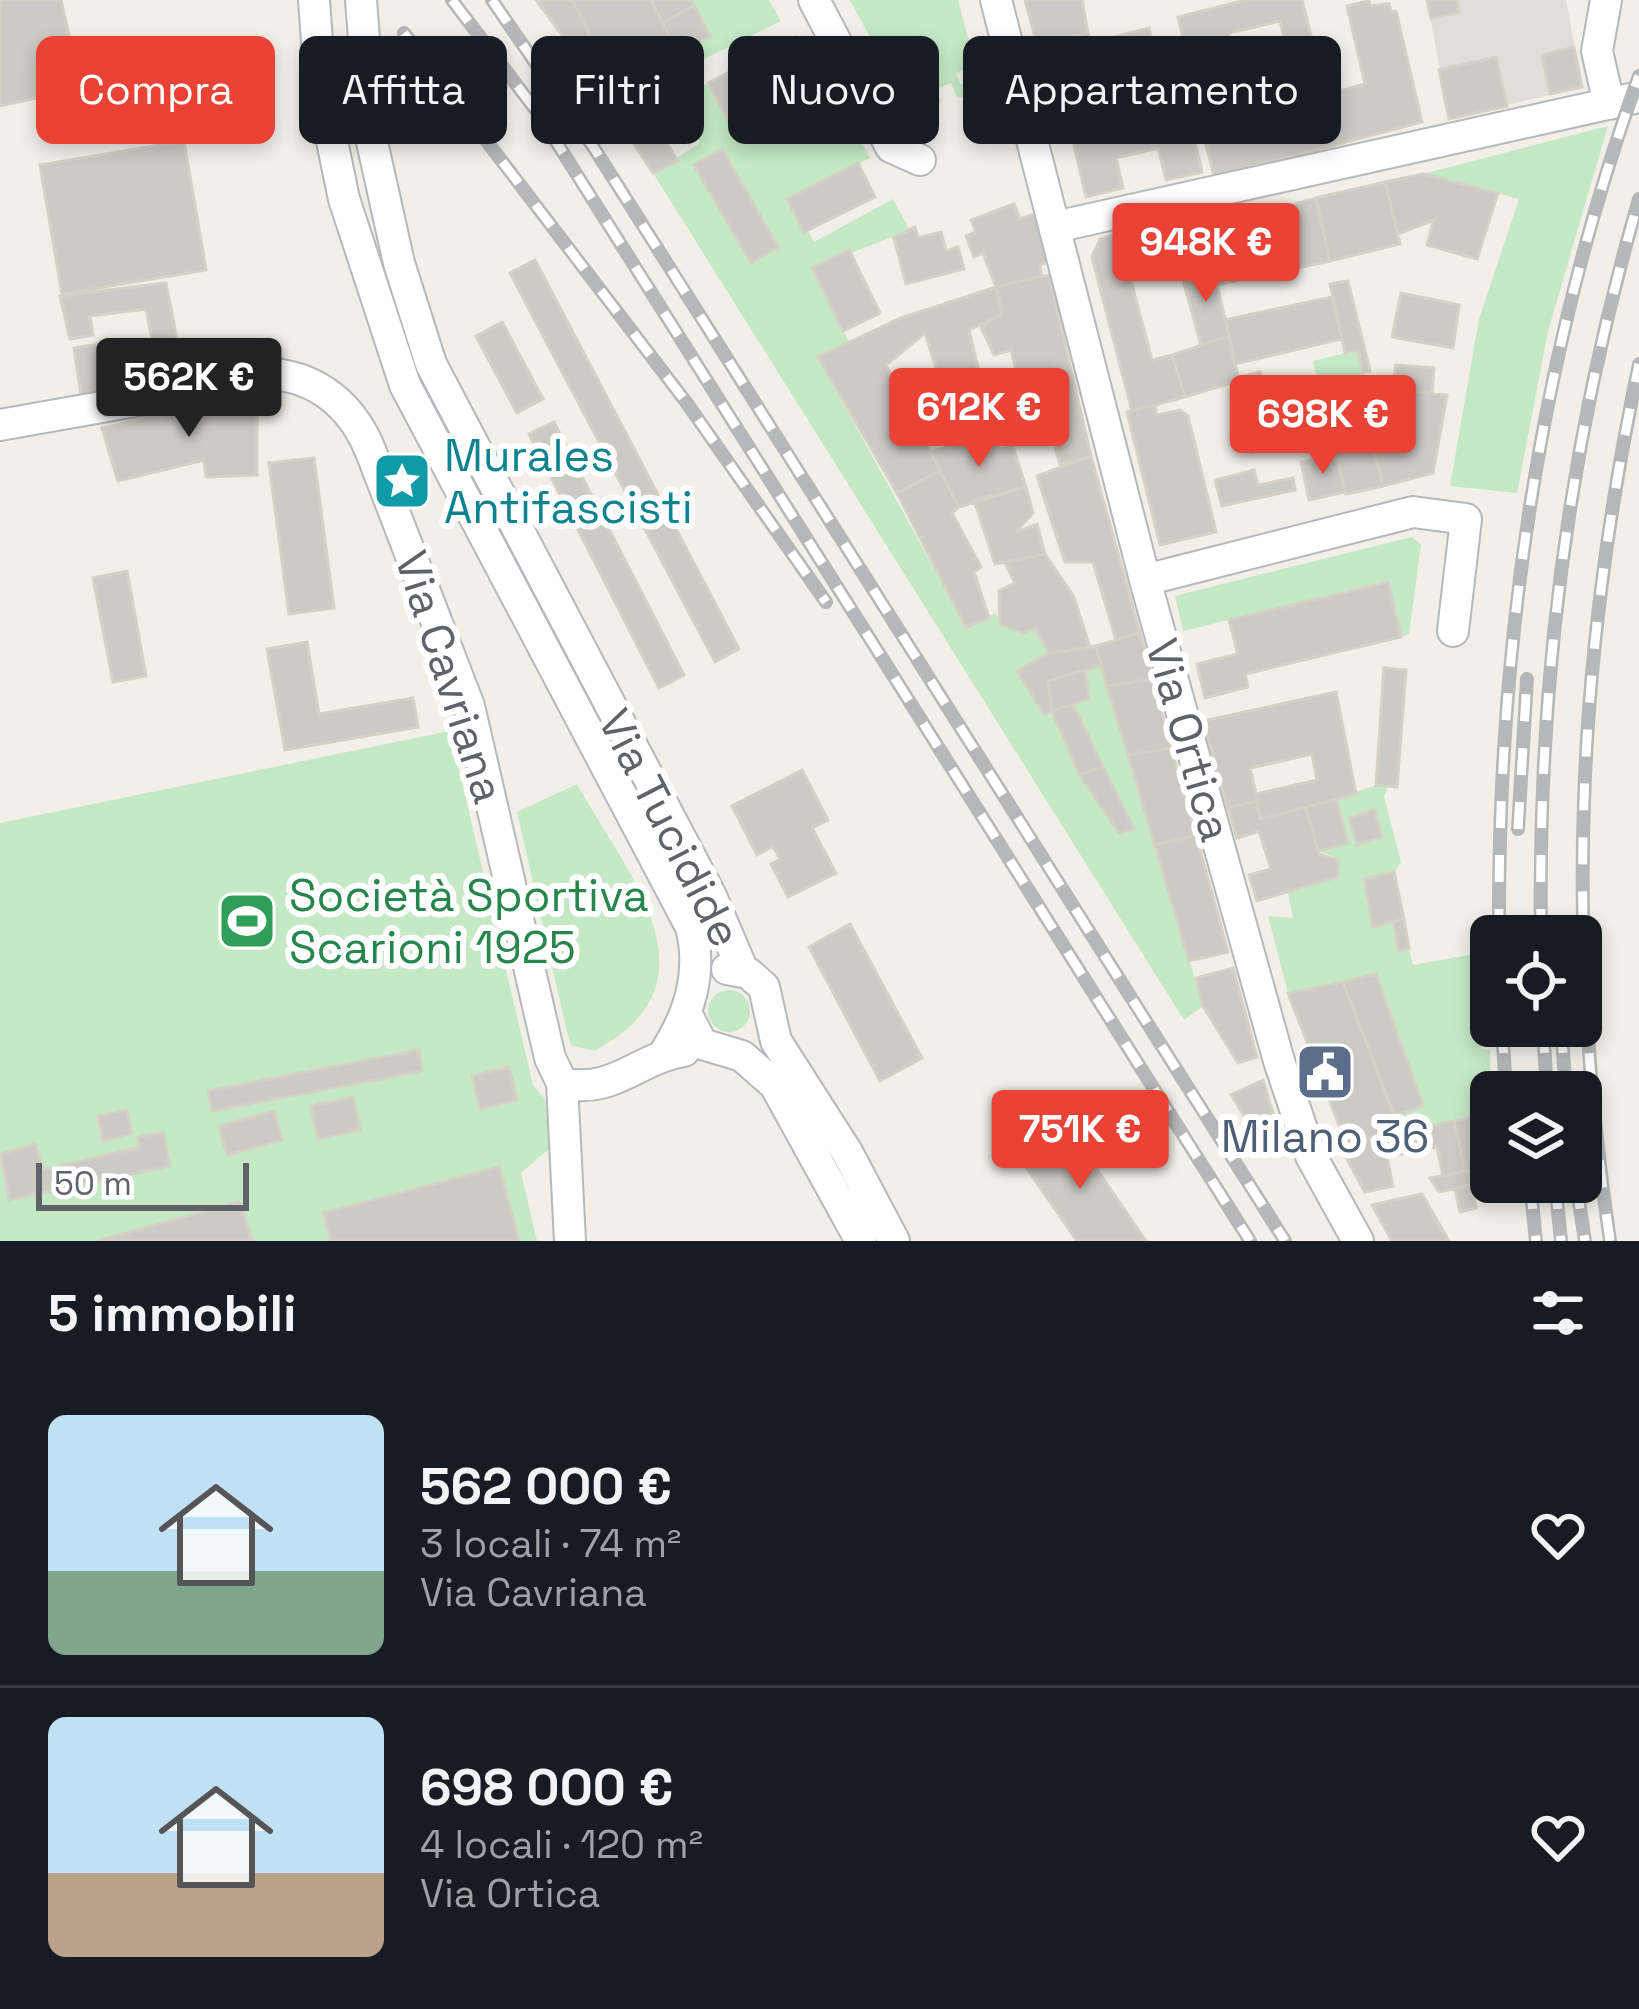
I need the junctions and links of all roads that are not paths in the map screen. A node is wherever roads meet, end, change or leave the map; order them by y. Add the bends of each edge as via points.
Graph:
1 (361, 0) edge
2 (814, 0) edge
3 (996, 0) edge
4 (1606, 0) edge
5 (315, 12) edge
6 (1624, 100) edge
7 (920, 160) dead end
8 (1055, 227) junction
9 (0, 425) edge
10 (1145, 580) junction
11 (1453, 632) dead end
12 (585, 693) junction
13 (743, 971) junction
14 (696, 984) junction
15 (687, 1015) junction
16 (770, 1022) junction
17 (721, 1050) junction
18 (664, 1054) junction
19 (562, 1083) junction
20 (570, 1241) edge
21 (861, 1241) edge
22 (894, 1241) edge
23 (1358, 1241) edge

1 - 12 street via 382,196 431,364
2 - 7 street via 891,147
3 - 8 street, Via Ortica
4 - 6 street via 1597,51
5 - 12 street via 344,199 405,385
6 - 8 street
8 - 10 street, Via Ortica
9 - 19 street, Via Cavriana via 268,376 315,385 347,411 368,443 469,706
10 - 11 street via 1413,512 1436,513 1466,519
10 - 23 street, Via Ortica via 1282,1071 1311,1156
12 - 13 street, Via Tucidide via 711,896
12 - 14 street, Via Tucidide via 684,908
13 - 14 street, Via Tucidide via 718,970
13 - 16 street, Via Tucidide via 766,991
14 - 15 street, Via Tucidide
15 - 17 street, Via Tucidide via 694,1036
15 - 18 street, Via Tucidide
16 - 17 street via 754,1045
16 - 22 street, Via Tucidide
17 - 18 street
17 - 21 street, Via Tucidide via 775,1085
18 - 19 street via 604,1085
19 - 20 street

